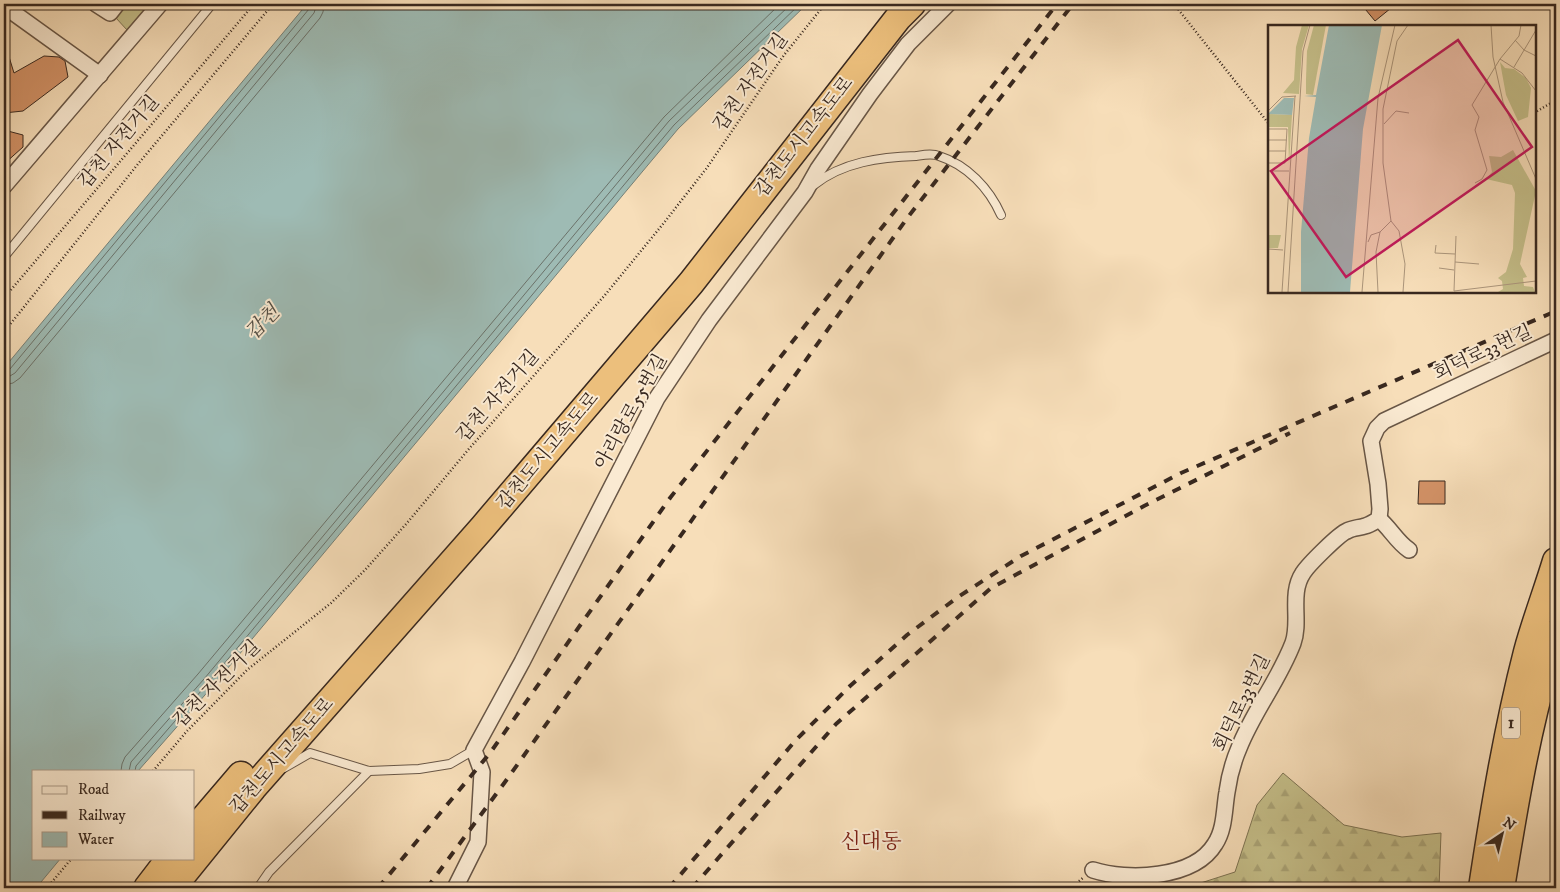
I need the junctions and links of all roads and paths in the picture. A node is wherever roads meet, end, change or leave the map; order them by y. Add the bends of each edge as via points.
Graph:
1 (96, 4) edge
2 (117, 4) edge
3 (160, 4) edge
4 (212, 4) edge
5 (254, 4) edge
6 (273, 4) edge
7 (825, 4) edge
8 (890, 4) edge
9 (912, 4) edge
10 (948, 4) edge
11 (1174, 4) edge
12 (1552, 4) edge
13 (4, 6) edge
14 (1556, 9) edge
15 (100, 74) junction
16 (1556, 100) edge
17 (1535, 111) edge
18 (1268, 123) edge
19 (4, 186) edge
20 (805, 192) junction
21 (1002, 215) dead end
22 (4, 257) edge
23 (4, 298) edge
24 (4, 332) edge
25 (1556, 340) edge
26 (1379, 519) junction
27 (1409, 550) dead end
28 (1556, 561) edge
29 (1556, 633) edge
30 (474, 750) junction
31 (154, 770) edge
32 (369, 771) junction
33 (253, 788) junction
34 (195, 829) edge
35 (70, 860) edge
36 (168, 860) edge
37 (195, 860) edge
38 (195, 860) edge
39 (1093, 870) dead end
40 (818, 884) dead end
41 (47, 888) edge
42 (147, 888) edge
43 (172, 888) edge
44 (258, 888) edge
45 (455, 888) edge
46 (827, 888) edge
47 (1482, 888) edge
48 (1501, 888) edge

1 - 2 street via 110,14
3 - 15 street
4 - 22 lane
5 - 23 path, 갑천 자전거길
6 - 24 path via 138,164
7 - 31 path, 갑천 자전거길 via 784,55 706,169 605,295 407,523 331,602 247,670
8 - 34 highway, 갑천도시고속도로 via 676,274 507,474
9 - 33 highway, 갑천도시고속도로 via 691,283 484,527
10 - 20 street, 아리랑로55번길 via 902,51
11 - 18 path
12 - 14 path
13 - 15 street
15 - 19 street
16 - 17 path
20 - 21 lane via 826,175 853,165 889,157 937,155 975,177
20 - 30 street, 아리랑로55번길 via 709,320 658,398
25 - 26 street, 회덕로33번길 via 1384,421 1376,428 1371,441 1378,484
26 - 27 street
26 - 39 street, 회덕로33번길 via 1346,531 1312,561 1302,575 1296,596 1294,642 1239,748 1215,844 1190,865 1151,876 1122,876
28 - 47 highway, 1 via 1525,661 1498,779
29 - 48 highway, 1 via 1519,781
30 - 32 lane via 450,764
30 - 45 street via 482,772 478,842
32 - 33 lane via 310,752
32 - 44 lane via 269,872
33 - 38 highway, 갑천도시고속도로
35 - 41 path
36 - 42 highway
37 - 43 highway, 갑천도시고속도로
40 - 46 path

